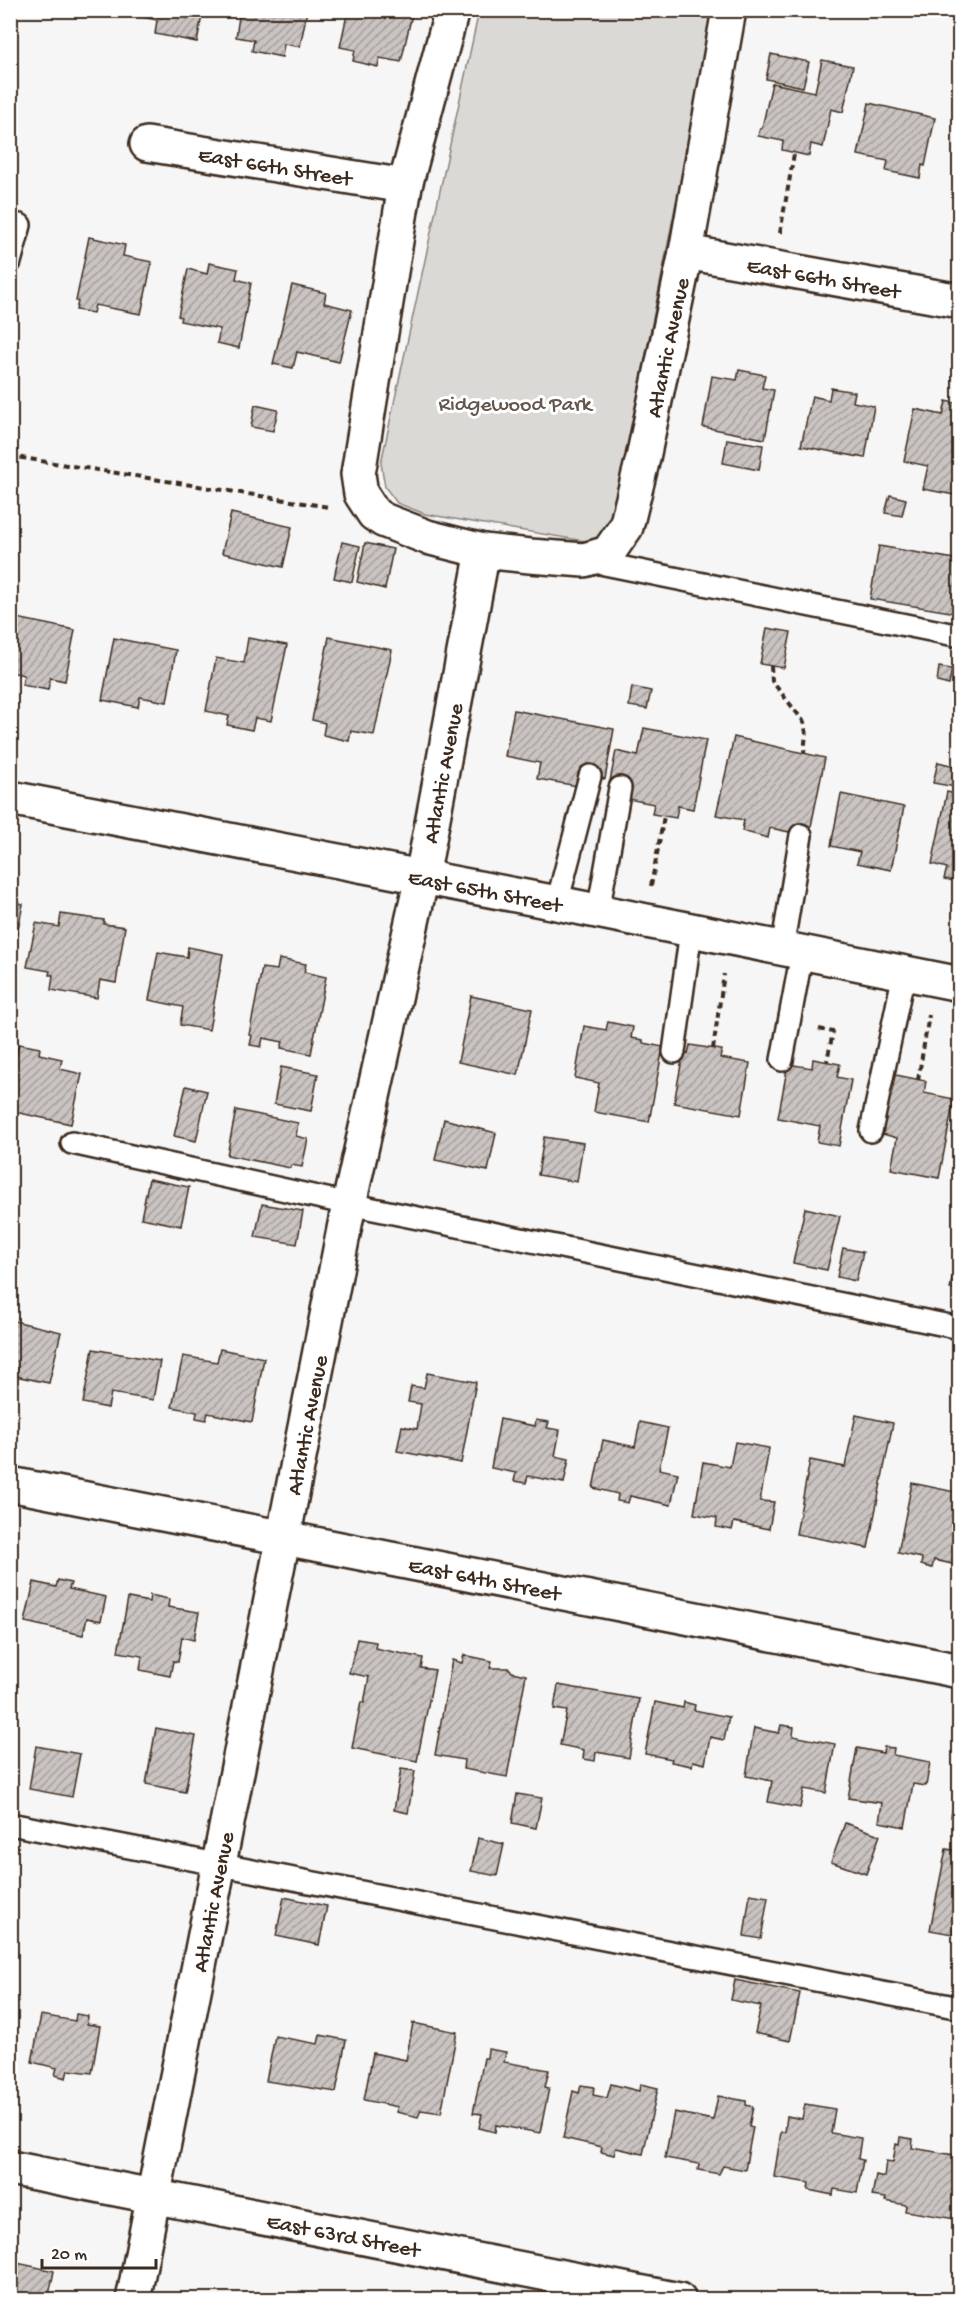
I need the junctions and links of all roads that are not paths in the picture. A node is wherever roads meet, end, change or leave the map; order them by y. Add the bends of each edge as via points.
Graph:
1 (452, 10) edge
2 (729, 10) edge
3 (147, 144) dead end
4 (405, 186) junction
5 (20, 225) dead end
6 (686, 252) junction
7 (10, 262) edge
8 (960, 302) edge
9 (483, 551) junction
10 (584, 560) junction
11 (960, 636) edge
12 (590, 776) dead end
13 (620, 788) dead end
14 (10, 798) edge
15 (801, 835) dead end
16 (422, 877) junction
17 (557, 903) junction
18 (598, 912) junction
19 (691, 931) junction
20 (792, 951) junction
21 (933, 979) edge
22 (674, 1052) dead end
23 (782, 1060) dead end
24 (871, 1131) dead end
25 (72, 1143) dead end
26 (349, 1204) junction
27 (960, 1328) edge
28 (10, 1484) edge
29 (282, 1538) junction
30 (960, 1671) edge
31 (10, 1824) edge
32 (218, 1864) junction
33 (960, 2008) edge
34 (10, 2168) edge
35 (153, 2196) junction
36 (133, 2300) edge
37 (679, 2300) edge

1 - 4 street
2 - 6 street, Atlantic Avenue
3 - 4 street, East 66th Street
4 - 9 street, Atlantic Avenue via 358,474 361,494 374,514 390,523
5 - 7 lane
6 - 8 street, East 66th Street
6 - 10 street, Atlantic Avenue via 626,527 608,553
9 - 10 street, Atlantic Avenue
9 - 16 street, Atlantic Avenue
10 - 11 lane
12 - 17 lane
13 - 18 lane
14 - 16 street, East 65th Street
15 - 20 lane
16 - 17 street, East 65th Street
16 - 26 street, Atlantic Avenue
17 - 18 street, East 65th Street
18 - 19 street, East 65th Street
19 - 20 street, East 65th Street
19 - 22 lane
20 - 21 street, East 65th Street
20 - 23 lane
21 - 24 lane
25 - 26 lane
26 - 27 lane
26 - 29 street, Atlantic Avenue
28 - 29 street, East 64th Street
29 - 30 street, East 64th Street
29 - 32 street, Atlantic Avenue
31 - 32 lane
32 - 33 lane
32 - 35 street, Atlantic Avenue
34 - 35 street, East 63rd Street
35 - 36 street, Atlantic Avenue
35 - 37 street, East 63rd Street

